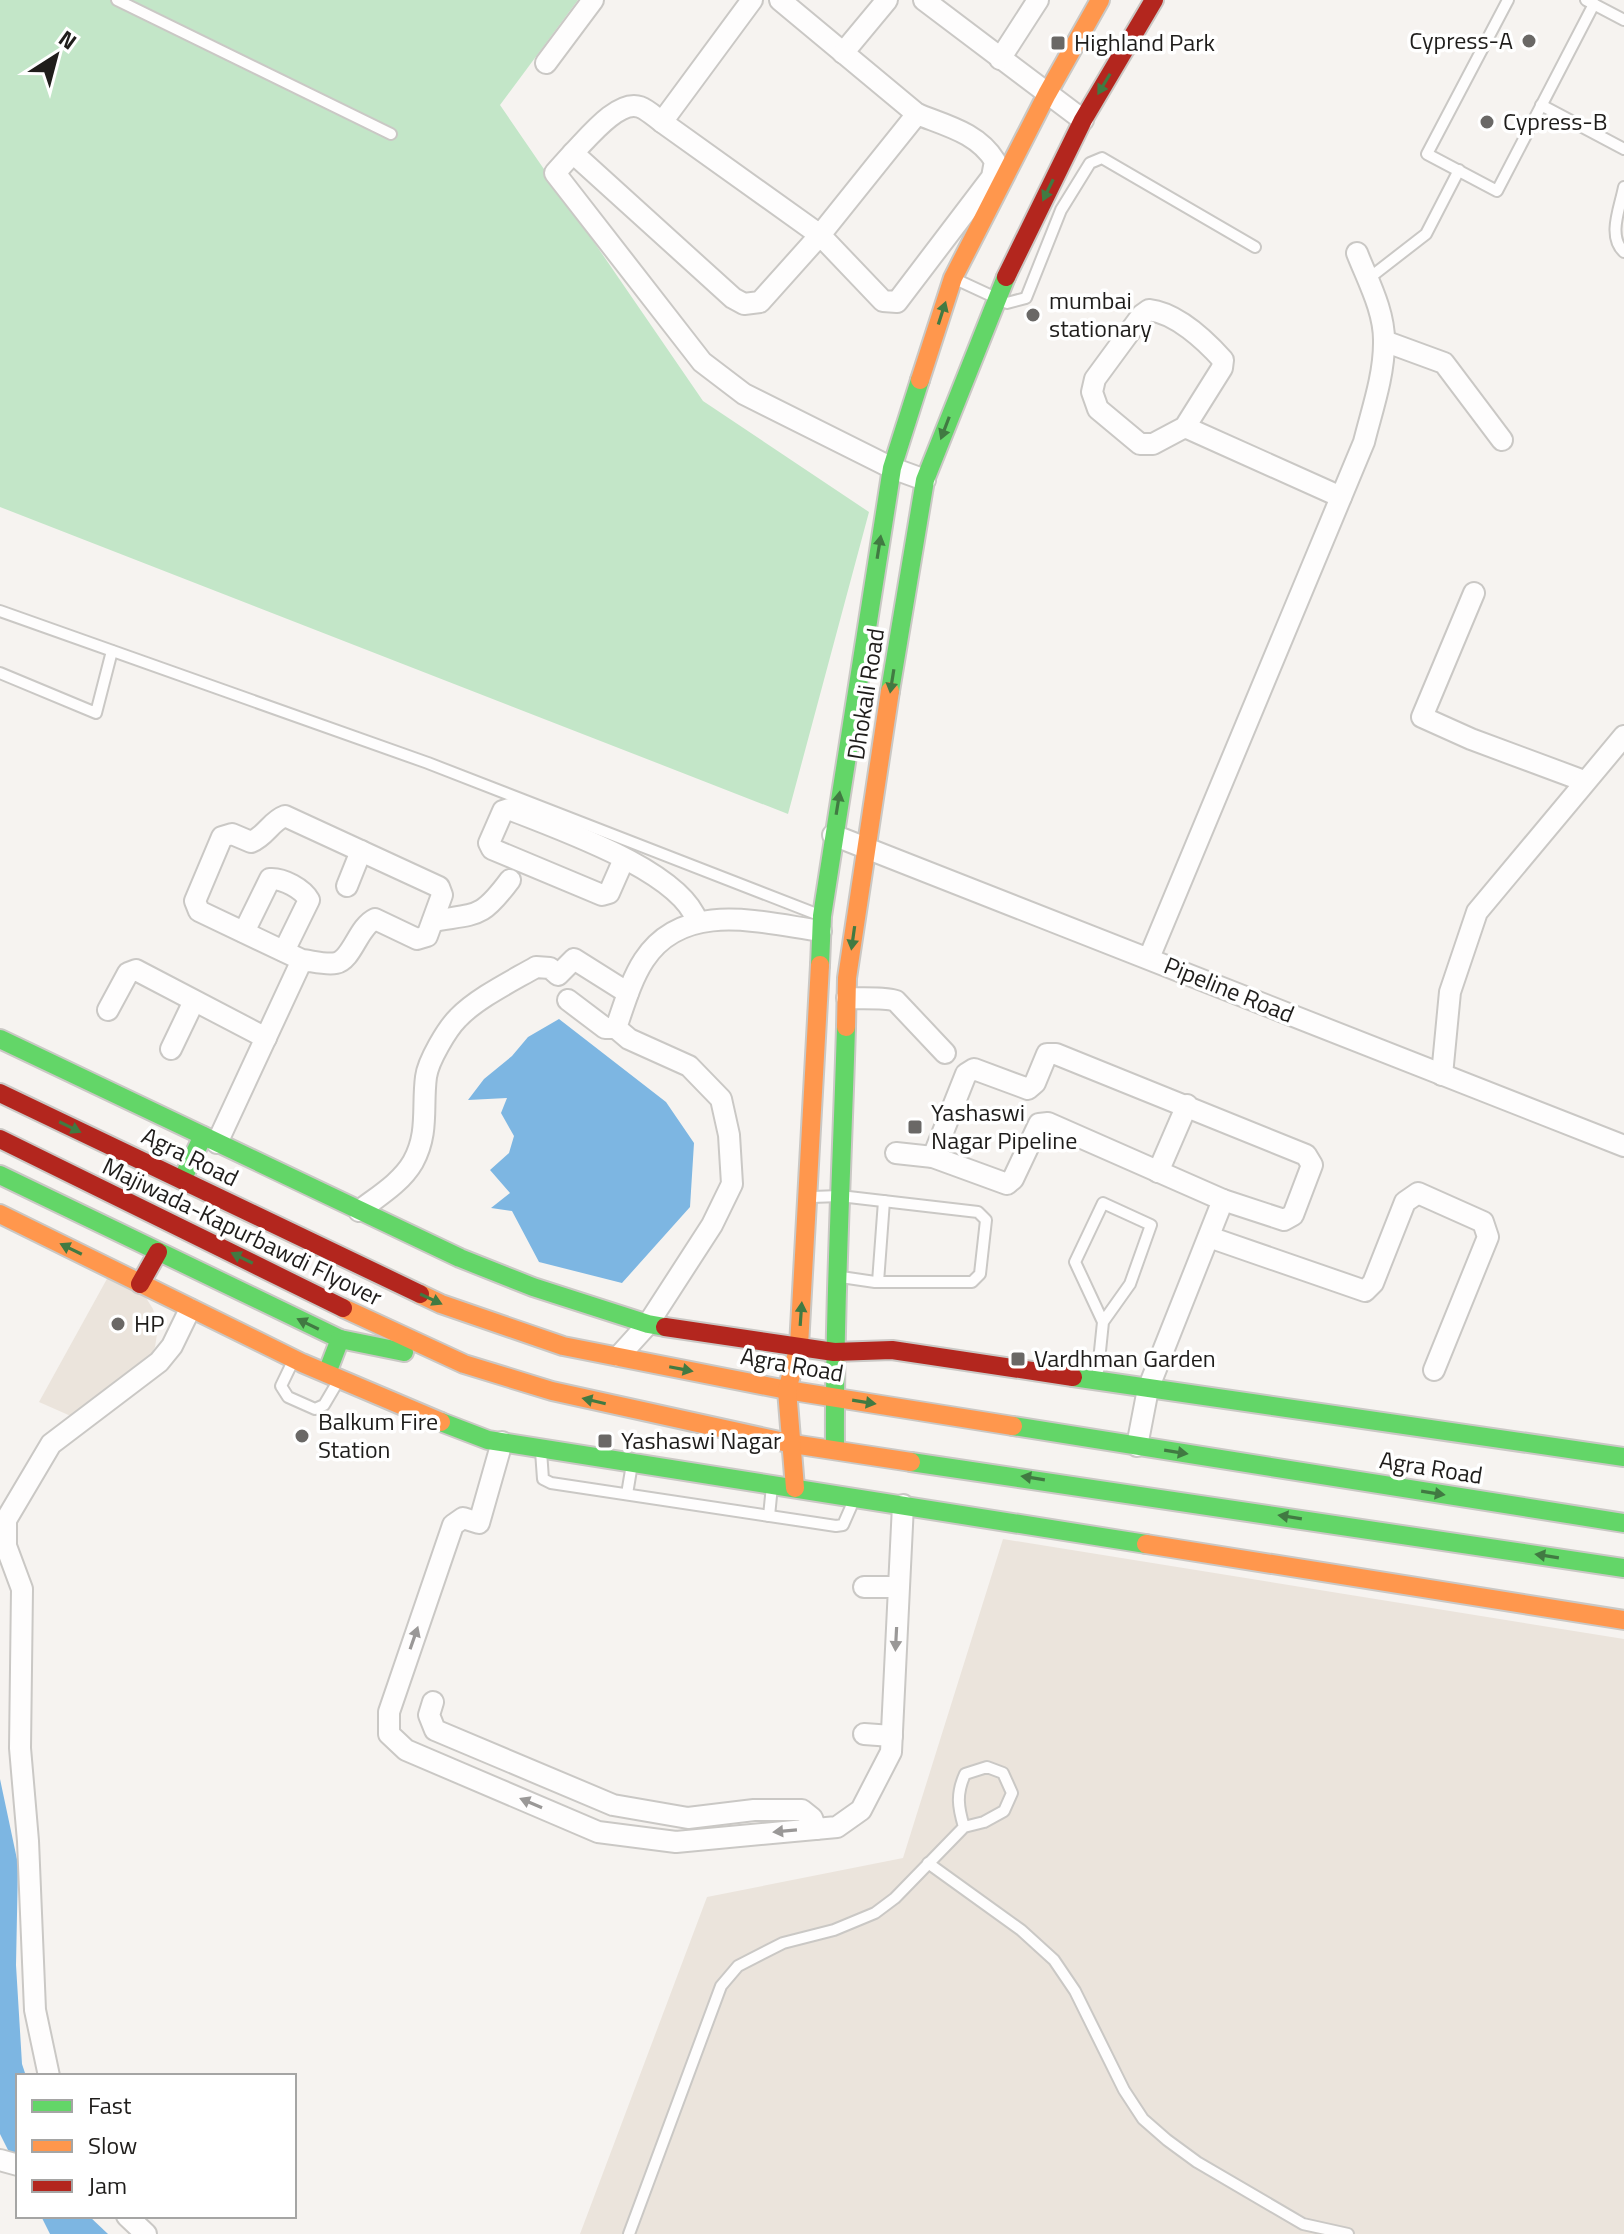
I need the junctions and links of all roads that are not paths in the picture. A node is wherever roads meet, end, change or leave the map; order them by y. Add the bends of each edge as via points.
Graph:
1 (117, 0) edge
2 (593, 0) edge
3 (752, 0) edge
4 (780, 0) edge
5 (887, 0) edge
6 (924, 0) edge
7 (1038, 0) edge
8 (1100, 0) edge
9 (1154, 0) edge
10 (1508, 0) edge
11 (1590, 2) edge
12 (1624, 20) edge
13 (843, 53) junction
14 (1000, 59) junction
15 (546, 63) dead end
16 (1047, 94) junction
17 (1541, 105) junction
18 (917, 114) junction
19 (1083, 120) junction
20 (662, 122) junction
21 (391, 134) dead end
22 (1624, 149) edge
23 (573, 153) junction
24 (1459, 170) junction
25 (1624, 187) edge
26 (820, 235) junction
27 (1255, 247) dead end
28 (1624, 252) edge
29 (1357, 253) dead end
30 (953, 278) junction
31 (1368, 279) junction
32 (995, 298) junction
33 (1384, 341) junction
34 (1185, 427) junction
35 (1502, 440) dead end
36 (892, 468) junction
37 (925, 480) junction
38 (1341, 497) junction
39 (1474, 593) dead end
40 (0, 611) edge
41 (112, 651) junction
42 (0, 673) edge
43 (1624, 736) edge
44 (1584, 781) junction
45 (833, 835) junction
46 (865, 846) junction
47 (361, 851) junction
48 (624, 859) junction
49 (510, 880) dead end
50 (347, 886) dead end
51 (433, 921) junction
52 (697, 921) junction
53 (821, 924) junction
54 (244, 932) junction
55 (293, 956) junction
56 (1149, 958) junction
57 (628, 993) junction
58 (847, 998) junction
59 (568, 1000) dead end
60 (194, 1001) junction
61 (108, 1010) dead end
62 (616, 1028) junction
63 (266, 1038) junction
64 (0, 1039) edge
65 (815, 1040) junction
66 (845, 1045) junction
67 (171, 1049) dead end
68 (945, 1053) dead end
69 (1442, 1075) junction
70 (0, 1093) edge
71 (1187, 1105) junction
72 (0, 1139) edge
73 (210, 1139) junction
74 (1624, 1146) edge
75 (896, 1153) dead end
76 (933, 1157) junction
77 (1158, 1172) junction
78 (0, 1175) edge
79 (182, 1180) junction
80 (840, 1196) junction
81 (809, 1197) junction
82 (1223, 1200) junction
83 (884, 1201) junction
84 (359, 1211) junction
85 (0, 1214) edge
86 (1209, 1237) junction
87 (158, 1252) junction
88 (839, 1277) junction
89 (878, 1282) junction
90 (140, 1284) junction
91 (190, 1309) junction
92 (1103, 1322) junction
93 (648, 1324) junction
94 (340, 1339) junction
95 (799, 1346) junction
96 (834, 1352) junction
97 (619, 1356) junction
98 (295, 1358) junction
99 (464, 1364) junction
100 (1434, 1370) dead end
101 (333, 1376) junction
102 (1097, 1382) junction
103 (1148, 1389) junction
104 (787, 1390) junction
105 (834, 1397) junction
106 (502, 1442) junction
107 (793, 1444) junction
108 (1137, 1446) junction
109 (541, 1447) junction
110 (835, 1449) junction
111 (1624, 1457) edge
112 (632, 1462) junction
113 (772, 1484) junction
114 (795, 1488) junction
115 (627, 1494) junction
116 (855, 1498) junction
117 (903, 1505) junction
118 (769, 1516) junction
119 (1624, 1523) edge
120 (1624, 1568) edge
121 (864, 1587) dead end
122 (898, 1587) junction
123 (1624, 1620) edge
124 (433, 1702) dead end
125 (864, 1734) dead end
126 (892, 1736) junction
127 (964, 1827) junction
128 (816, 1829) junction
129 (928, 1863) junction
130 (49, 2074) edge
131 (129, 2218) edge
132 (1305, 2229) edge
133 (146, 2234) edge
134 (629, 2234) edge
135 (1348, 2234) edge

1 - 21 lane
2 - 15 street
3 - 20 street
4 - 13 street
5 - 13 street
6 - 14 street
7 - 14 street
8 - 16 main road, Dhokali Road
9 -> 19 main road, Dhokali Road
10 - 24 lane via 1427,154
11 - 12 lane
11 - 17 lane
13 - 18 street
14 - 16 street
16 - 19 street
16 - 30 main road, Dhokali Road
17 - 22 lane
17 - 24 lane via 1497,191
18 - 26 street
18 - 26 street via 986,145 995,161 992,177 897,302 883,301
19 -> 32 main road, Dhokali Road
20 - 23 street via 633,106 609,116
20 - 26 street
23 - 26 street via 744,304 760,302
23 - 36 street via 555,173 702,362 744,394
24 - 31 lane via 1426,234
25 - 28 lane via 1614,234
27 - 32 lane via 1102,158 1090,163 1061,210 1026,298 1007,303
29 - 31 street
30 - 32 lane
36 -> 30 main road, Dhokali Road
31 - 33 street
32 -> 37 main road, Dhokali Road
33 - 35 street via 1444,363
33 - 38 street via 1364,442
34 - 34 street via 1153,444 1140,444 1098,409 1092,392 1095,379 1149,310 1162,311 1223,360
34 - 38 street
36 - 37 street
45 -> 36 main road, Dhokali Road
37 -> 46 main road, Dhokali Road
38 - 56 street
39 - 44 street via 1422,717
40 - 41 lane
41 - 42 lane via 96,713
41 - 53 lane via 428,763
43 - 44 street
44 - 69 street via 1477,912 1450,992
45 - 46 street, Pipeline Road
45 - 53 main road, Dhokali Road
46 - 56 street, Pipeline Road
46 -> 58 main road, Dhokali Road
47 - 50 street
47 - 51 street via 439,887 442,895
47 - 54 street via 285,816 251,842 232,834 222,837 195,901 199,911
48 - 48 street via 509,809 503,811 489,843 492,849 602,895 609,893
48 - 52 street via 684,897
49 - 51 street via 480,913
51 - 55 street via 427,936 417,939 375,919 337,963
52 - 53 street
52 - 57 street via 667,936 645,958
53 - 65 main road, Dhokali Road
54 - 55 street
54 - 55 street via 270,879 277,879 309,900
55 - 63 street
56 - 69 street, Pipeline Road
57 - 62 street
57 - 84 street via 574,959 558,975 536,967 459,1016 426,1075 427,1111 413,1162
58 - 66 main road, Dhokali Road
58 - 68 street via 896,1001
59 - 62 street via 605,1028
60 - 61 street via 136,970 128,973
60 - 63 street
60 - 67 street
62 - 93 street via 689,1066 721,1099 729,1135 732,1184
63 - 73 street
64 - 73 main road
65 - 66 main road
65 - 81 main road, Dhokali Road
66 - 80 main road, Dhokali Road
69 - 74 street, Pipeline Road
70 -> 79 main road, Agra Road
71 - 76 street via 1047,1054 1028,1089 974,1069 966,1074
71 - 77 street
71 - 82 street via 1306,1155 1312,1165 1293,1215 1284,1220
99 -> 72 main road, Majiwada-Kapurbawdi Flyover
73 - 79 main road
73 - 84 main road
75 - 76 street
76 - 77 street via 1007,1184 1039,1124 1048,1123
77 - 82 street
78 - 87 main road
79 -> 97 main road, Agra Road via 441,1304 563,1346
80 - 81 lane
80 - 83 lane
80 - 88 main road, Dhokali Road
95 -> 81 main road, Dhokali Road
82 - 86 street
83 - 89 lane
83 - 89 lane via 978,1212 986,1220 980,1274 972,1282
84 - 93 main road via 533,1287
90 -> 85 main road
86 - 100 street via 1365,1291 1373,1283 1405,1202 1418,1193 1483,1222 1488,1237
86 - 103 street
87 - 90 main road
94 -> 87 main road
88 - 89 lane
88 - 96 main road, Dhokali Road
90 - 91 main road
91 - 98 main road
91 - 130 street via 159,1362 51,1444 6,1520 6,1546 22,1589 20,1748 35,2010
92 - 92 lane via 1075,1262 1103,1203 1151,1225 1130,1284
92 - 102 lane
93 - 95 main road
93 - 97 street
94 - 99 main road
94 - 101 main road
95 - 96 main road
95 - 104 main road, Dhokali Road
96 - 102 main road via 892,1350
96 - 105 main road, Dhokali Road
97 -> 104 main road, Agra Road
98 - 101 main road
98 - 101 lane via 281,1386 288,1397 315,1409 324,1405
107 -> 99 main road via 552,1391
101 - 106 main road via 420,1416
102 - 103 main road
103 - 108 street
103 - 111 main road
104 - 105 main road, Agra Road
104 - 107 main road, Dhokali Road
105 -> 108 main road, Agra Road
105 - 110 main road, Dhokali Road
106 - 109 main road
128 -> 106 street via 676,1842 598,1832 406,1750 389,1734 389,1712 453,1525 463,1518 477,1531
107 - 110 main road
107 - 114 main road, Dhokali Road
108 -> 119 main road, Agra Road
109 - 112 main road
109 - 115 lane via 543,1479
120 -> 110 main road
112 - 113 main road
112 - 115 lane
113 - 114 main road
113 - 118 lane
114 - 116 main road
115 - 118 lane
116 - 117 main road
116 - 118 lane via 843,1525
117 - 122 street
117 - 123 main road
121 - 122 street
122 -> 126 street
124 - 128 street via 429,1715 435,1730 613,1805 688,1818 802,1810
125 - 126 street
126 - 128 street via 891,1752 861,1810 837,1827
127 - 127 lane via 957,1806 965,1774 987,1767 1003,1773 1012,1793 1004,1811
127 - 129 lane
129 - 132 lane via 1054,1960 1143,2119 1197,2162
129 - 134 lane via 875,1913 783,1943 738,1966 721,1986
131 - 133 street
132 - 135 lane

